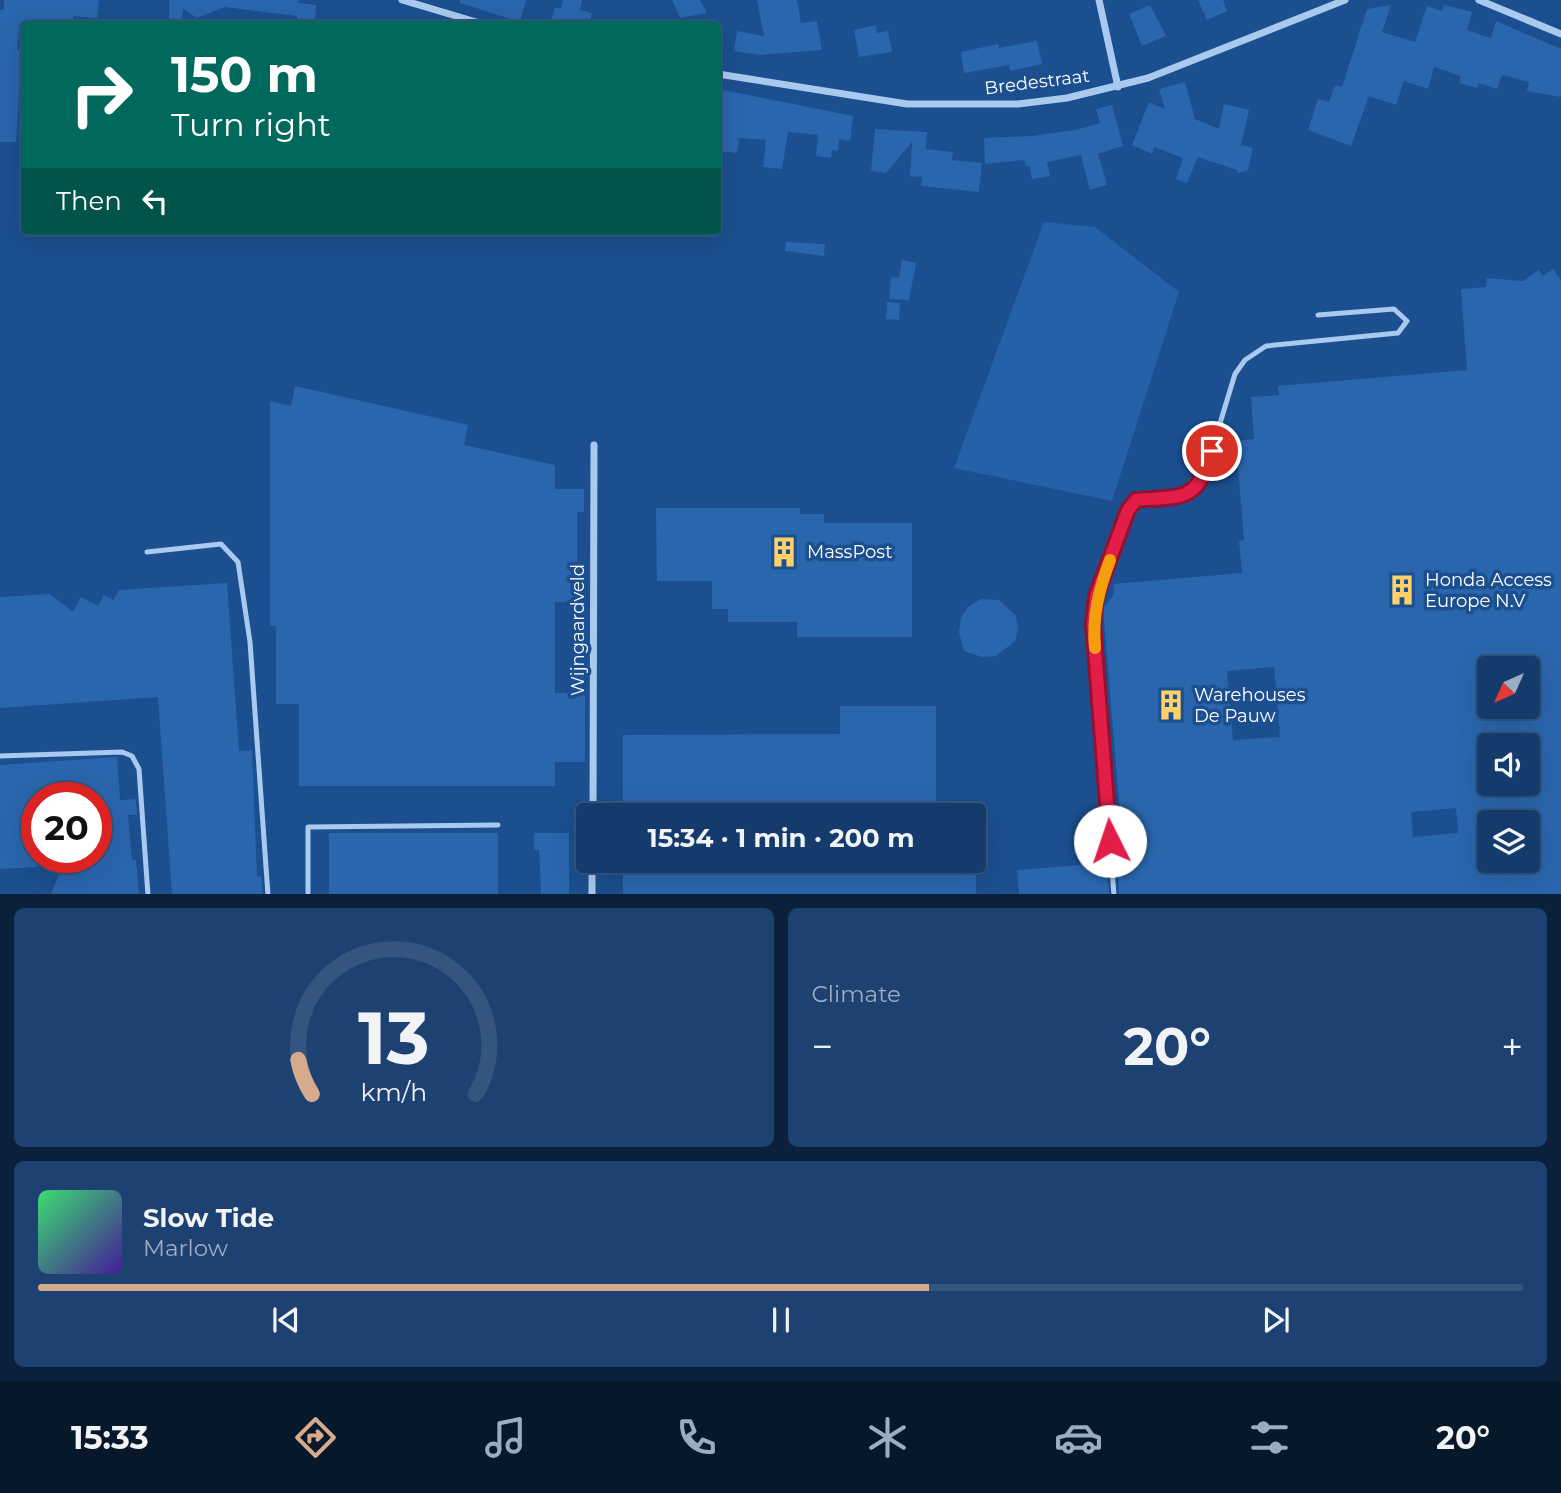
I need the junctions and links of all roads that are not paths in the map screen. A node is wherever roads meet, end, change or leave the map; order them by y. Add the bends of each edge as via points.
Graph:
1 (402, 0) edge
2 (1100, 0) edge
3 (1345, 0) edge
4 (1479, 0) edge
5 (473, 21) edge
6 (1561, 34) edge
7 (721, 74) edge
8 (1118, 87) junction
9 (1318, 315) dead end
10 (594, 445) dead end
11 (148, 552) dead end
12 (0, 756) edge
13 (593, 803) edge
14 (498, 825) dead end
15 (592, 873) edge
16 (148, 894) edge
17 (268, 894) edge
18 (308, 894) edge
19 (592, 894) edge
20 (1114, 894) edge

1 - 5 street
2 - 8 street
3 - 8 street, Bredestraat
4 - 6 street
7 - 8 street, Bredestraat via 943,106 1018,104
9 - 20 lane via 1394,309 1407,321 1398,333 1266,346 1245,359 1235,374 1205,476 1196,489 1182,496 1136,500 1128,510 1101,584 1093,624
10 - 13 street, Wijngaardveld
11 - 17 lane via 221,544 238,562 250,642
12 - 16 lane via 122,752 132,756 138,769
14 - 18 lane via 307,827
15 - 19 street

